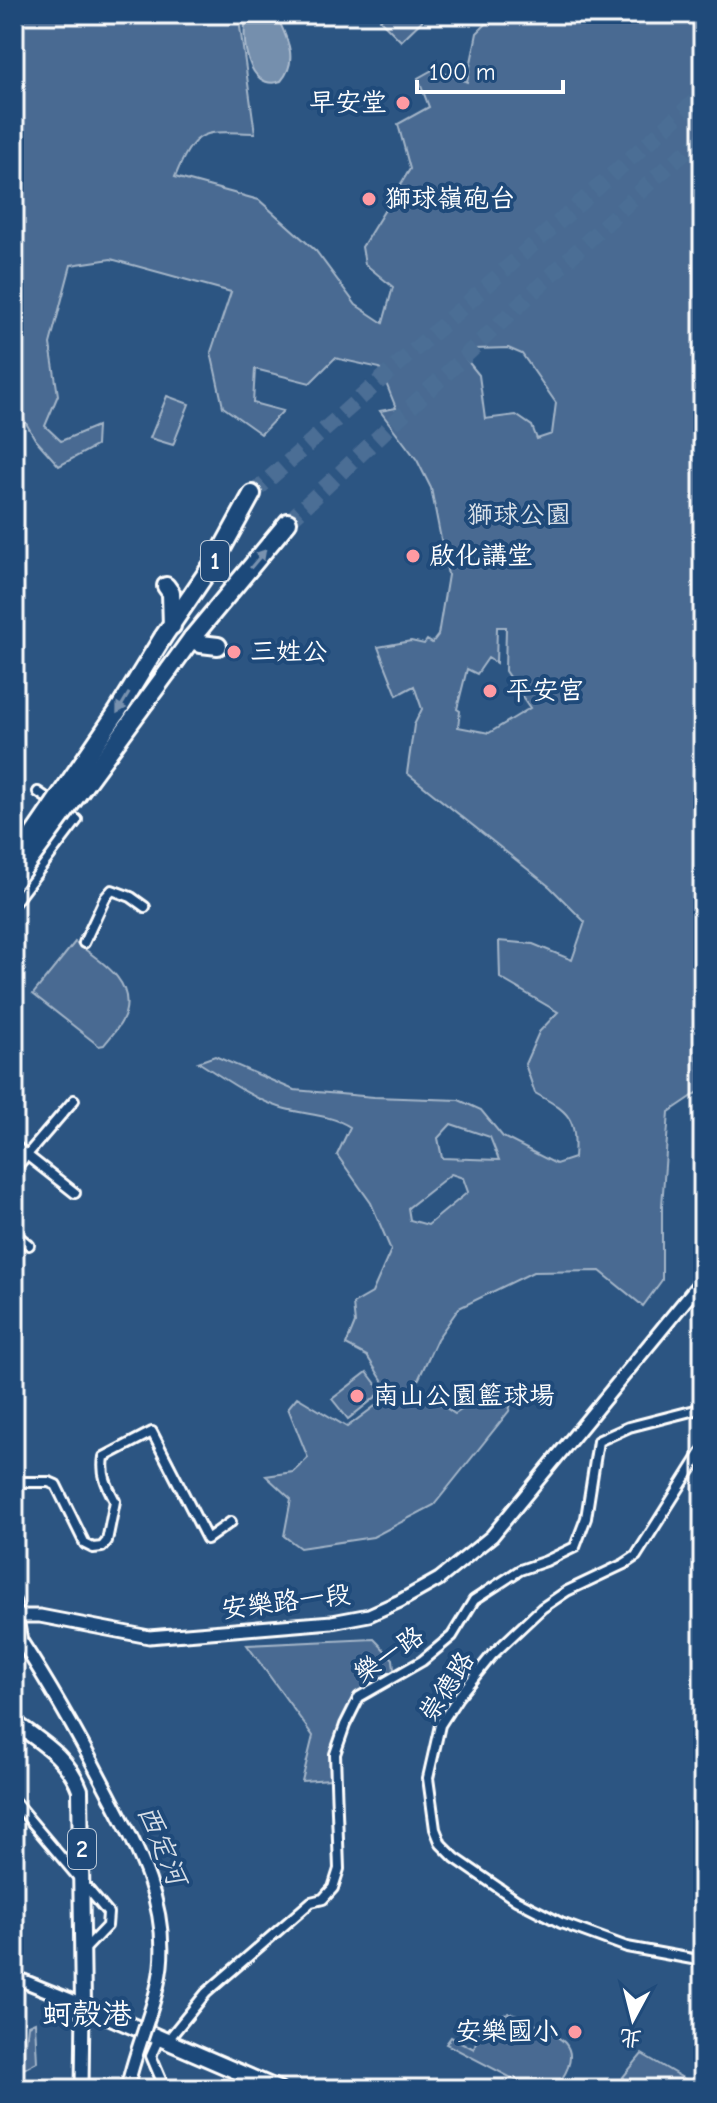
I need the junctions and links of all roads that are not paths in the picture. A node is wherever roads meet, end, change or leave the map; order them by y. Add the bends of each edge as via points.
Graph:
1 (252, 494) tunnel mouth
2 (288, 522) tunnel mouth
3 (166, 586) dead end
4 (172, 625) junction
5 (196, 633) junction
6 (218, 646) dead end
7 (38, 792) dead end
8 (53, 802) junction
9 (14, 832) edge
10 (24, 836) junction
11 (14, 848) edge
12 (47, 856) junction
13 (14, 863) edge
14 (14, 881) edge
15 (14, 903) edge
16 (145, 907) dead end
17 (84, 943) dead end
18 (74, 1100) dead end
19 (14, 1145) edge
20 (26, 1155) junction
21 (14, 1170) edge
22 (75, 1193) dead end
23 (703, 1199) edge
24 (700, 1222) dead end
25 (14, 1233) edge
26 (29, 1245) dead end
27 (703, 1279) edge
28 (703, 1408) edge
29 (580, 1430) junction
30 (598, 1441) junction
31 (703, 1450) edge
32 (14, 1482) edge
33 (231, 1522) dead end
34 (14, 1602) edge
35 (16, 1617) edge
36 (14, 1722) edge
37 (14, 1801) edge
38 (83, 1881) junction
39 (84, 1950) junction
40 (703, 1961) edge
41 (14, 1977) edge
42 (83, 2005) junction
43 (153, 2035) junction
44 (82, 2089) edge
45 (127, 2089) edge
46 (165, 2089) edge
47 (278, 2089) edge

1 - 4 highway, 1
5 -> 2 highway, 1
3 - 4 highway
4 - 5 highway
4 -> 13 highway, bridge
5 - 6 highway via 201,644
5 - 14 highway, bridge
7 - 8 street
8 - 10 street
8 - 12 street via 77,820
9 - 10 street
10 - 11 street
10 - 12 street
12 - 15 street
16 - 17 street via 112,890
18 - 20 street
19 - 20 street
20 - 21 street
20 - 22 street
23 - 24 street
25 - 26 street
27 - 29 street, 安樂路一段
28 - 30 street via 629,1427
29 - 30 street
29 - 35 street, 安樂路一段 via 492,1536 439,1579 369,1615 149,1637 40,1616
30 - 43 street, 樂一路 via 586,1518 575,1547 520,1570 474,1600 452,1636 422,1661 359,1697 335,1754 339,1869 333,1888
31 - 40 street, 崇德路 via 636,1556 542,1608 475,1675 440,1725 428,1778 441,1844 516,1900 627,1947
32 - 33 street via 56,1485 85,1544 102,1547 115,1501 104,1481 104,1457 152,1432 207,1539
34 - 35 street
35 - 45 street, bridge via 21,1641 66,1712 131,1837 157,1902 161,1970
36 - 38 main road, 2 via 57,1753 75,1777 82,1800
37 - 38 street
38 - 39 main road, 2
38 - 39 street via 108,1913 107,1926
39 - 42 main road, 2
41 - 42 street
42 - 43 main road
42 - 44 street
43 - 46 street via 151,2056
43 - 47 main road

